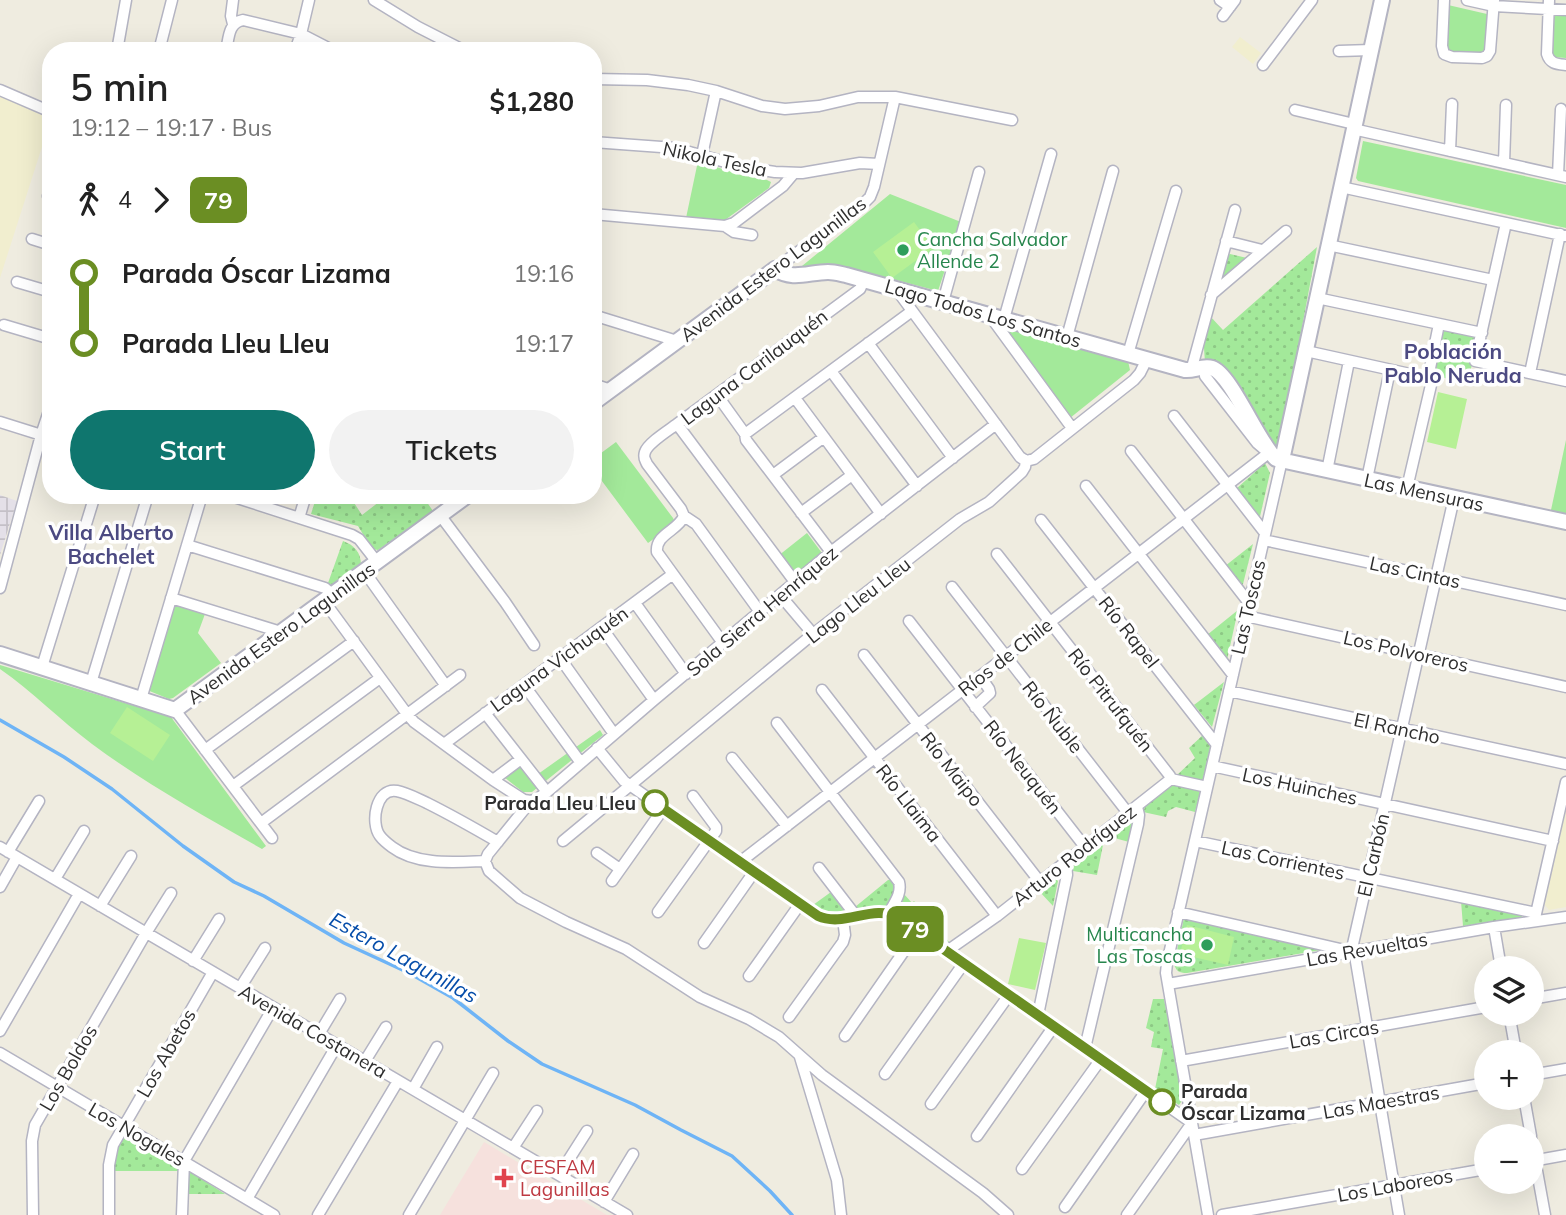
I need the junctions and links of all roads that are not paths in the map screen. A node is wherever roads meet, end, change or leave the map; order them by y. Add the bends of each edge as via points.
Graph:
1 (126, 0) edge
2 (172, 0) edge
3 (233, 0) edge
4 (309, 0) edge
5 (374, 0) edge
6 (1220, 0) edge
7 (1312, 0) edge
8 (1382, 0) edge
9 (1444, 0) edge
10 (1467, 0) edge
11 (1494, 3) edge
12 (1232, 4) edge
13 (1549, 5) edge
14 (1566, 10) edge
15 (1223, 16) dead end
16 (235, 23) junction
17 (301, 34) junction
18 (119, 42) edge
19 (161, 42) edge
20 (229, 42) edge
21 (298, 42) edge
22 (317, 42) edge
23 (447, 42) edge
24 (1371, 50) junction
25 (1339, 51) dead end
26 (1263, 65) dead end
27 (1566, 65) edge
28 (602, 79) edge
29 (0, 90) edge
30 (716, 92) junction
31 (895, 97) junction
32 (1452, 104) dead end
33 (1506, 105) dead end
34 (42, 108) edge
35 (1560, 109) dead end
36 (1295, 110) dead end
37 (1012, 120) dead end
38 (1354, 126) junction
39 (602, 143) edge
40 (1450, 150) junction
41 (1051, 154) dead end
42 (702, 155) junction
43 (1504, 163) junction
44 (879, 164) junction
45 (1114, 171) dead end
46 (979, 172) dead end
47 (794, 173) junction
48 (1562, 176) edge
49 (1341, 187) junction
50 (1176, 191) dead end
51 (1235, 210) dead end
52 (602, 215) edge
53 (1506, 223) junction
54 (726, 226) junction
55 (1286, 230) dead end
56 (752, 235) dead end
57 (1563, 235) edge
58 (32, 239) dead end
59 (1226, 241) junction
60 (42, 242) edge
61 (1328, 245) junction
62 (1262, 250) junction
63 (775, 269) junction
64 (864, 280) junction
65 (1493, 281) junction
66 (17, 282) dead end
67 (42, 289) edge
68 (895, 289) junction
69 (1211, 296) junction
70 (1317, 298) junction
71 (943, 302) junction
72 (912, 311) junction
73 (990, 315) junction
74 (602, 319) edge
75 (1004, 319) junction
76 (1439, 324) junction
77 (4, 325) dead end
78 (1482, 334) junction
79 (42, 337) edge
80 (1067, 337) junction
81 (677, 341) junction
82 (868, 343) junction
83 (1306, 351) junction
84 (1128, 354) junction
85 (1147, 359) junction
86 (1349, 361) junction
87 (1390, 370) junction
88 (831, 371) junction
89 (1191, 371) junction
90 (1530, 373) junction
91 (1205, 376) dead end
92 (1428, 378) junction
93 (1566, 381) edge
94 (602, 387) edge
95 (611, 390) junction
96 (717, 395) junction
97 (602, 396) edge
98 (795, 398) junction
99 (1174, 416) dead end
100 (0, 422) edge
101 (677, 424) junction
102 (996, 425) junction
103 (1072, 428) junction
104 (745, 434) junction
105 (42, 436) edge
106 (824, 437) junction
107 (42, 450) edge
108 (1131, 451) dead end
109 (1269, 452) junction
110 (953, 458) junction
111 (1282, 460) junction
112 (1026, 461) junction
113 (1327, 471) junction
114 (773, 475) junction
115 (852, 475) junction
116 (1367, 479) junction
117 (1227, 484) junction
118 (917, 486) junction
119 (1086, 486) dead end
120 (1407, 488) junction
121 (1454, 498) junction
122 (92, 504) edge
123 (145, 504) edge
124 (199, 504) edge
125 (256, 504) edge
126 (303, 504) edge
127 (455, 504) edge
128 (801, 513) junction
129 (881, 514) junction
130 (440, 515) junction
131 (684, 516) junction
132 (299, 518) junction
133 (1184, 518) junction
134 (1041, 520) dead end
135 (1566, 522) edge
136 (1265, 537) junction
137 (187, 545) junction
138 (831, 552) junction
139 (1138, 553) junction
140 (997, 554) dead end
141 (370, 567) junction
142 (673, 574) junction
143 (1436, 577) junction
144 (795, 582) junction
145 (952, 587) dead end
146 (1094, 587) junction
147 (0, 588) edge
148 (780, 596) junction
149 (171, 598) junction
150 (328, 598) junction
151 (635, 603) junction
152 (1249, 603) junction
153 (1566, 605) edge
154 (760, 612) junction
155 (1247, 616) junction
156 (909, 621) dead end
157 (1050, 622) junction
158 (602, 628) junction
159 (281, 632) junction
160 (813, 634) junction
161 (354, 641) junction
162 (723, 643) junction
163 (534, 645) dead end
164 (0, 654) edge
165 (1419, 654) junction
166 (864, 655) dead end
167 (1006, 656) junction
168 (560, 658) junction
169 (43, 667) junction
170 (686, 674) junction
171 (460, 675) dead end
172 (1233, 675) junction
173 (980, 676) junction
174 (380, 678) junction
175 (91, 683) junction
176 (524, 685) junction
177 (446, 686) junction
178 (1566, 687) edge
179 (822, 690) dead end
180 (962, 690) junction
181 (1229, 691) junction
182 (141, 699) junction
183 (654, 700) junction
184 (975, 707) junction
185 (175, 710) junction
186 (485, 713) junction
187 (407, 714) junction
188 (777, 723) dead end
189 (918, 724) junction
190 (1402, 729) junction
191 (614, 734) junction
192 (444, 744) junction
193 (1217, 745) junction
194 (597, 748) junction
195 (205, 750) junction
196 (732, 758) dead end
197 (874, 758) junction
198 (521, 759) junction
199 (581, 763) junction
200 (1566, 764) edge
201 (1212, 766) junction
202 (1171, 779) junction
203 (493, 780) junction
204 (1566, 782) edge
205 (233, 786) junction
206 (631, 786) junction
207 (1207, 787) junction
208 (547, 792) junction
209 (831, 792) junction
210 (693, 796) dead end
211 (39, 801) dead end
212 (531, 801) junction
213 (1384, 804) junction
214 (663, 809) junction
215 (1132, 810) junction
216 (261, 823) junction
217 (787, 826) junction
218 (84, 831) dead end
219 (272, 838) dead end
220 (563, 841) dead end
221 (709, 841) junction
222 (1195, 841) junction
223 (1553, 841) junction
224 (498, 842) junction
225 (1085, 847) junction
226 (8, 852) edge
227 (597, 852) dead end
228 (131, 856) dead end
229 (485, 861) junction
230 (740, 862) junction
231 (1066, 862) junction
232 (818, 868) dead end
233 (620, 869) junction
234 (754, 872) junction
235 (1367, 878) junction
236 (55, 879) junction
237 (612, 881) dead end
238 (1040, 882) junction
239 (0, 887) edge
240 (171, 893) dead end
241 (79, 894) junction
242 (800, 904) junction
243 (100, 906) junction
244 (658, 912) dead end
245 (1178, 912) junction
246 (889, 913) junction
247 (856, 916) junction
248 (997, 916) junction
249 (1536, 917) junction
250 (1566, 917) edge
251 (219, 919) dead end
252 (843, 919) junction
253 (1494, 927) junction
254 (918, 931) junction
255 (146, 933) junction
256 (704, 943) dead end
257 (265, 948) dead end
258 (947, 951) junction
259 (1353, 951) junction
260 (1499, 956) edge
261 (193, 961) junction
262 (964, 963) junction
263 (213, 972) junction
264 (749, 976) dead end
265 (1168, 984) junction
266 (240, 988) junction
267 (1566, 993) edge
268 (1009, 995) junction
269 (1544, 997) edge
270 (340, 999) dead end
271 (273, 1008) junction
272 (1474, 1009) edge
273 (1038, 1015) junction
274 (789, 1017) dead end
275 (1054, 1026) junction
276 (386, 1027) dead end
277 (1366, 1028) junction
278 (0, 1031) edge
279 (318, 1034) junction
280 (845, 1036) dead end
281 (337, 1045) junction
282 (437, 1047) dead end
283 (1084, 1048) junction
284 (0, 1053) edge
285 (800, 1056) junction
286 (1101, 1059) junction
287 (365, 1061) junction
288 (1181, 1061) junction
289 (1566, 1069) edge
290 (492, 1073) dead end
291 (885, 1073) dead end
292 (1544, 1073) edge
293 (398, 1081) junction
294 (1474, 1085) edge
295 (57, 1087) junction
296 (413, 1089) junction
297 (1146, 1091) junction
298 (1379, 1102) junction
299 (931, 1104) dead end
300 (537, 1111) dead end
301 (465, 1120) junction
302 (124, 1126) junction
303 (1193, 1129) junction
304 (587, 1131) dead end
305 (977, 1136) dead end
306 (513, 1148) junction
307 (634, 1154) dead end
308 (1566, 1155) edge
309 (1544, 1159) edge
310 (184, 1161) junction
311 (1022, 1169) dead end
312 (1474, 1171) edge
313 (559, 1175) junction
314 (1394, 1185) junction
315 (1540, 1194) edge
316 (247, 1199) junction
317 (604, 1202) junction
318 (1065, 1207) dead end
319 (33, 1215) edge
320 (109, 1215) edge
321 (182, 1215) edge
322 (274, 1215) edge
323 (318, 1215) edge
324 (409, 1215) edge
325 (627, 1215) edge
326 (841, 1215) edge
327 (1008, 1215) edge
328 (1128, 1215) edge
329 (1208, 1215) edge
330 (1222, 1215) edge
331 (1399, 1215) edge
332 (1545, 1215) edge

1 - 18 street
2 - 19 street
3 - 16 street
4 - 17 street
5 - 23 street
6 - 12 street
7 - 26 street
8 - 24 street, Las Toscas
9 - 11 street via 1443,51 1449,57 1479,59 1487,56 1491,47
10 - 11 street
11 - 13 street
12 - 15 street
13 - 14 street
13 - 27 street via 1548,57
16 - 17 street via 250,20
16 - 20 street
17 - 21 street
17 - 22 street
24 - 25 street
24 - 38 street, Las Toscas
28 - 30 street via 662,82
29 - 34 street
30 - 31 street via 785,109 858,97
30 - 42 street
31 - 37 street
31 - 44 street, Avenida Estero Lagunillas
32 - 40 street
33 - 43 street
35 - 48 street
36 - 38 street
38 - 40 street
38 - 49 street, Las Toscas
39 - 42 street, Nikola Tesla via 663,146
40 - 43 street
41 - 75 street
42 - 47 street, Nikola Tesla via 757,170
43 - 48 street
44 - 47 street, Nikola Tesla
44 - 63 street, Avenida Estero Lagunillas via 867,201
45 - 80 street
46 - 71 street
47 - 54 street
49 - 53 street
49 - 61 street, Las Toscas
50 - 84 street
51 - 59 street
52 - 54 street
53 - 57 street
53 - 65 street
54 - 56 street
55 - 62 street
57 - 90 street
58 - 60 street
59 - 62 street
59 - 69 street
61 - 65 street
61 - 70 street, Las Toscas
62 - 69 street
63 - 64 street, Lago Todos Los Santos via 789,276 827,272
63 - 81 street, Avenida Estero Lagunillas
64 - 68 street, Lago Todos Los Santos
64 - 96 street, Laguna Carilauquén via 860,289
65 - 78 street
66 - 67 street
68 - 71 street, Lago Todos Los Santos
68 - 72 street
69 - 89 street
70 - 76 street
70 - 83 street, Las Toscas
71 - 73 street, Lago Todos Los Santos
72 - 82 street
72 - 102 street
73 - 75 street, Lago Todos Los Santos
73 - 103 street
74 - 81 street
75 - 80 street, Lago Todos Los Santos
76 - 78 street
76 - 92 street
77 - 79 street
78 - 90 street via 1475,361
80 - 84 street, Lago Todos Los Santos
81 - 95 street, Avenida Estero Lagunillas
82 - 88 street
82 - 110 street
83 - 86 street
83 - 111 street, Las Toscas
84 - 85 street, Lago Todos Los Santos
85 - 89 street, Lago Todos Los Santos
85 - 103 street, Lago Lleu Lleu via 1138,377
86 - 87 street
86 - 113 street
87 - 92 street
87 - 116 street
88 - 98 street
88 - 118 street
89 - 109 street, Lago Todos Los Santos via 1207,367 1218,371
90 - 93 street
91 - 109 street
92 - 120 street via 1432,383
94 - 95 street
95 - 97 street, Avenida Estero Lagunillas
96 - 101 street, Laguna Carilauquén
96 - 104 street
98 - 104 street
98 - 106 street
99 - 117 street
100 - 105 street
101 - 131 street, Laguna Carilauquén via 645,454 647,464
101 - 144 street
102 - 110 street, Sola Sierra Henríquez
102 - 112 street
103 - 112 street, Lago Lleu Lleu
104 - 114 street
106 - 114 street
106 - 115 street
107 - 147 street
108 - 133 street
109 - 111 street, Las Mensuras
109 - 117 street, Ríos de Chile
110 - 118 street, Sola Sierra Henríquez
111 - 113 street, Las Mensuras
111 - 136 street, Las Toscas
112 - 160 street, Lago Lleu Lleu via 1022,472 989,502 960,519
113 - 116 street, Las Mensuras
114 - 128 street
115 - 128 street
115 - 129 street
116 - 120 street, Las Mensuras
117 - 133 street, Ríos de Chile
117 - 136 street
118 - 129 street, Sola Sierra Henríquez
119 - 139 street
120 - 121 street, Las Mensuras
121 - 135 street, Las Mensuras
121 - 143 street, El Carbón
122 - 169 street
123 - 175 street
124 - 137 street
125 - 132 street
126 - 132 street
127 - 130 street, Avenida Estero Lagunillas
128 - 138 street
129 - 138 street, Sola Sierra Henríquez
130 - 141 street, Avenida Estero Lagunillas
130 - 163 street
131 - 142 street via 656,546
131 - 154 street via 696,524
132 - 141 street via 356,537
133 - 139 street, Ríos de Chile
133 - 152 street
134 - 146 street, Río Rapel
136 - 143 street, Las Cintas
136 - 152 street, Las Toscas
137 - 149 street
137 - 150 street via 325,588
138 - 144 street, Sola Sierra Henríquez
139 - 146 street, Ríos de Chile
139 - 172 street
140 - 157 street, Río Pitrufquén
141 - 150 street, Avenida Estero Lagunillas
141 - 177 street
142 - 151 street, Laguna Vichuquén
142 - 162 street
143 - 153 street, Las Cintas
143 - 165 street, El Carbón
144 - 148 street, Sola Sierra Henríquez
145 - 167 street, Río Ñuble
146 - 157 street, Ríos de Chile
146 - 193 street, Río Rapel
148 - 154 street, Sola Sierra Henríquez
148 - 160 street
149 - 159 street
149 - 182 street
150 - 159 street, Avenida Estero Lagunillas
150 - 161 street
151 - 158 street, Laguna Vichuquén
151 - 170 street
152 - 155 street, Las Toscas
154 - 162 street, Sola Sierra Henríquez
155 - 165 street, Los Polvoreros
155 - 172 street, Las Toscas
156 - 180 street, Río Neuquén
157 - 167 street, Ríos de Chile
157 - 202 street, Río Pitrufquén
158 - 168 street, Laguna Vichuquén
158 - 183 street
159 - 185 street, Avenida Estero Lagunillas
160 - 206 street, Lago Lleu Lleu
161 - 174 street
161 - 195 street
162 - 170 street, Sola Sierra Henríquez
164 - 169 street, Avenida Estero Lagunillas
165 - 178 street, Los Polvoreros
165 - 190 street, El Carbón
166 - 189 street, Río Maipo
167 - 173 street, Ríos de Chile
167 - 215 street, Río Ñuble
168 - 176 street, Laguna Vichuquén
168 - 191 street
169 - 175 street, Avenida Estero Lagunillas
170 - 183 street, Sola Sierra Henríquez
171 - 177 street
172 - 181 street, Las Toscas
173 - 180 street, Ríos de Chile
173 - 184 street via 990,694
174 - 187 street
174 - 205 street
175 - 182 street, Avenida Estero Lagunillas
176 - 186 street, Laguna Vichuquén
176 - 199 street
177 - 187 street
179 - 197 street, Río Llaima
180 - 184 street, Río Neuquén
180 - 189 street, Ríos de Chile
181 - 190 street, El Rancho
181 - 193 street, Las Toscas
182 - 185 street, Avenida Estero Lagunillas
183 - 191 street, Sola Sierra Henríquez
184 - 225 street, Río Neuquén
185 - 195 street
186 - 192 street, Laguna Vichuquén
186 - 198 street
187 - 192 street
187 - 216 street
188 - 209 street
189 - 197 street, Ríos de Chile
189 - 238 street, Río Maipo
190 - 200 street, El Rancho
190 - 213 street, El Carbón
191 - 194 street, Sola Sierra Henríquez
192 - 203 street
193 - 201 street, Las Toscas
194 - 199 street, Sola Sierra Henríquez
194 - 206 street
195 - 205 street
196 - 217 street
197 - 209 street, Ríos de Chile
197 - 248 street, Río Llaima
198 - 203 street
198 - 208 street
199 - 208 street, Sola Sierra Henríquez
201 - 207 street, Las Toscas
201 - 213 street, Los Huinches
202 - 207 street
202 - 215 street, Arturo Rodríguez
203 - 212 street
204 - 223 street
205 - 216 street
206 - 214 street
206 - 220 street, Lago Lleu Lleu
207 - 222 street, Las Toscas
208 - 212 street, Sola Sierra Henríquez
209 - 217 street, Ríos de Chile
209 - 246 street via 899,882 899,895
210 - 221 street via 716,828
211 - 226 street
212 - 224 street
213 - 223 street, Los Huinches
213 - 235 street, El Carbón
214 - 221 street
214 - 233 street
215 - 225 street, Arturo Rodríguez
215 - 283 street via 1139,815 1138,824
216 - 219 street
217 - 230 street, Ríos de Chile
218 - 236 street
221 - 230 street
221 - 244 street
222 - 235 street, Las Corrientes
222 - 245 street, Las Toscas
223 - 249 street
224 - 229 street
224 - 229 street via 395,790 379,801 375,819 379,835 394,848 437,862
225 - 231 street, Arturo Rodríguez
226 - 236 street, Avenida Costanera
226 - 239 street
227 - 233 street
228 - 243 street
229 - 285 street via 489,871 520,898 626,949 700,998 779,1037
230 - 234 street
231 - 238 street, Arturo Rodríguez
231 - 273 street via 1068,875
232 - 247 street
233 - 237 street
234 - 242 street
234 - 256 street
235 - 249 street, Las Corrientes
235 - 259 street, El Carbón
236 - 241 street, Avenida Costanera
238 - 248 street, Arturo Rodríguez
240 - 255 street, Los Boldos
241 - 243 street, Avenida Costanera
241 - 278 street
242 - 252 street via 823,919
242 - 264 street
243 - 255 street, Avenida Costanera
245 - 259 street
245 - 265 street, Las Toscas via 1167,963
246 - 247 street
246 - 254 street
247 - 252 street
248 - 258 street, Arturo Rodríguez
249 - 250 street, Las Revueltas via 1543,921
249 - 253 street, Las Revueltas
251 - 261 street
252 - 274 street via 843,942
253 - 259 street, Las Revueltas
253 - 260 street
254 - 258 street
254 - 280 street
255 - 261 street, Avenida Costanera
255 - 295 street, Los Boldos
257 - 266 street
258 - 262 street
259 - 265 street, Las Revueltas
259 - 277 street, El Carbón
261 - 263 street, Avenida Costanera
262 - 268 street
262 - 291 street
263 - 266 street, Avenida Costanera
263 - 302 street, Los Abetos
265 - 288 street, Las Toscas
266 - 271 street, Avenida Costanera
267 - 269 street
268 - 273 street
268 - 299 street
270 - 279 street
271 - 279 street, Avenida Costanera
271 - 310 street
272 - 277 street, Las Circas
273 - 275 street
275 - 283 street
275 - 305 street
276 - 287 street
277 - 288 street, Las Circas
277 - 298 street, El Carbón
279 - 281 street, Avenida Costanera
281 - 287 street, Avenida Costanera
281 - 316 street
282 - 296 street
283 - 286 street
284 - 295 street, Los Nogales
285 - 326 street via 837,1180
285 - 327 street
286 - 297 street
286 - 311 street
287 - 293 street, Avenida Costanera
288 - 303 street, Las Toscas
289 - 292 street
290 - 301 street
293 - 296 street, Avenida Costanera
293 - 323 street
294 - 298 street, Las Maestras
295 - 302 street, Los Nogales
295 - 319 street, Los Boldos via 32,1135
296 - 301 street, Avenida Costanera
297 - 303 street
297 - 318 street
298 - 303 street, Las Maestras
298 - 314 street, El Carbón
300 - 306 street
301 - 306 street, Avenida Costanera
301 - 324 street
302 - 310 street, Los Nogales
302 - 320 street, Los Abetos via 109,1158
303 - 328 street
303 - 329 street, Las Toscas
304 - 313 street
306 - 313 street, Avenida Costanera
307 - 317 street
308 - 309 street
310 - 316 street, Los Nogales
310 - 321 street
312 - 314 street, Los Laboreos
313 - 317 street, Avenida Costanera
314 - 330 street, Los Laboreos
314 - 331 street, El Carbón
315 - 332 street
316 - 322 street, Los Nogales
317 - 325 street, Avenida Costanera

